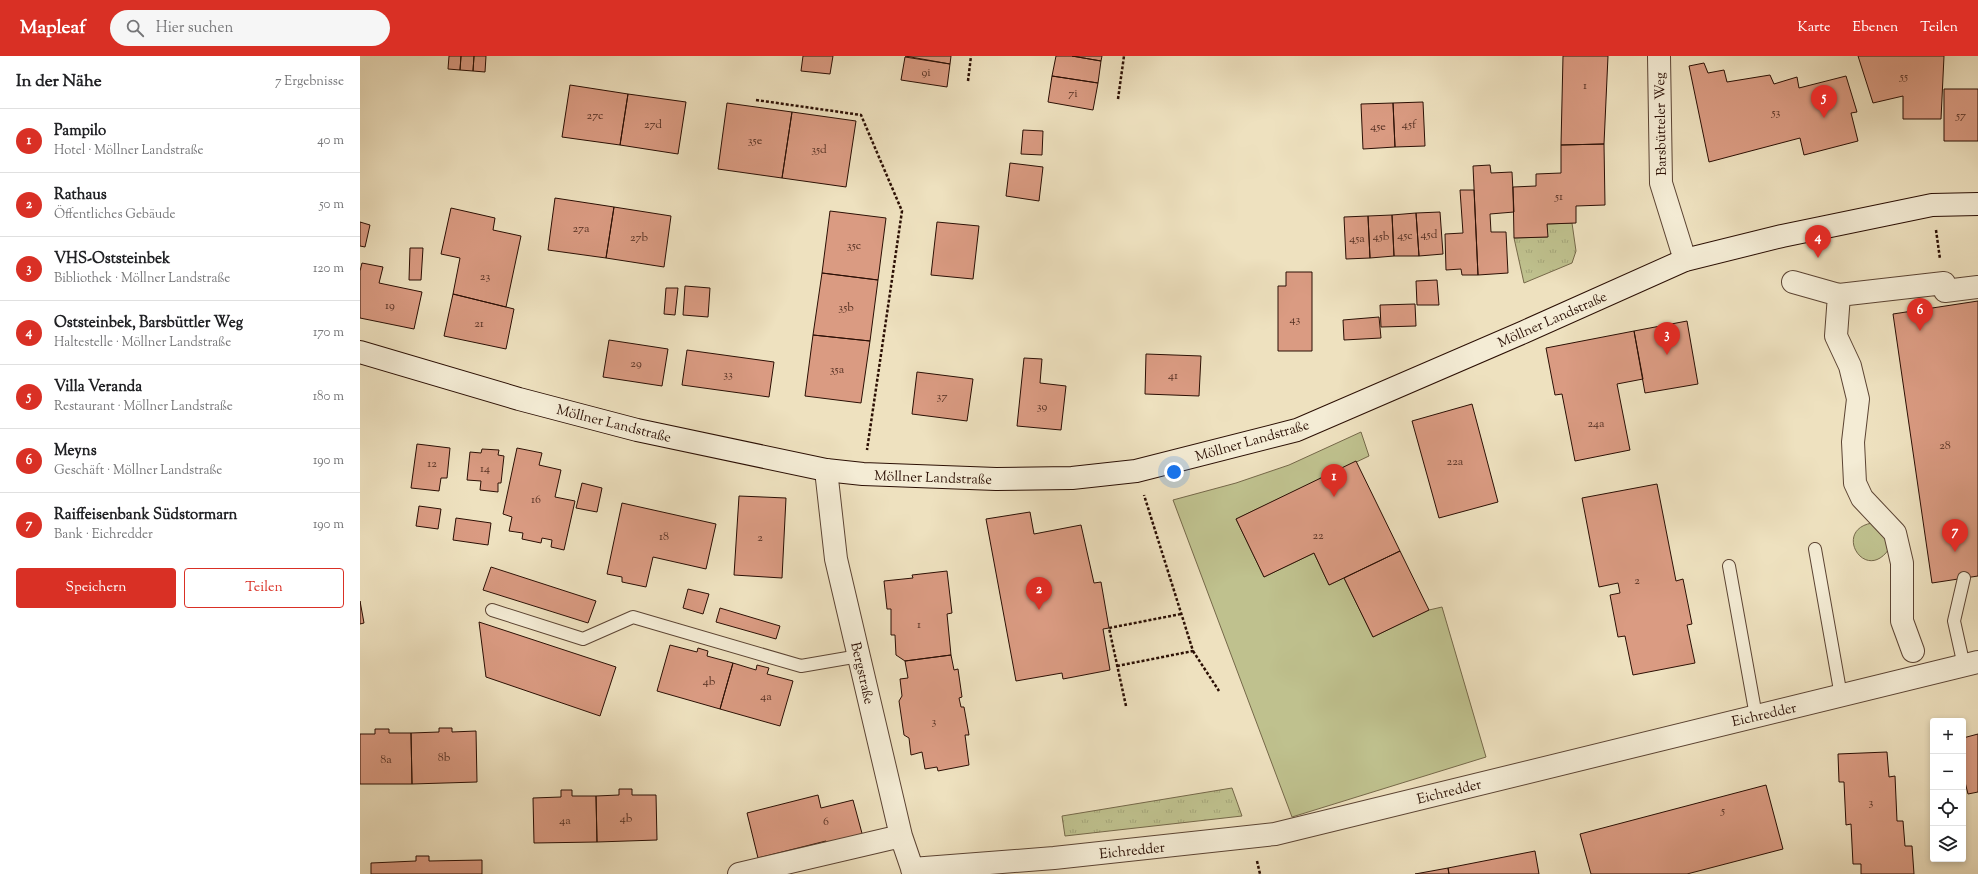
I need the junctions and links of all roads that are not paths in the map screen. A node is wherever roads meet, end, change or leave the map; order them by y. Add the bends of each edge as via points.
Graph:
1 (1659, 56) edge
2 (1978, 204) edge
3 (1685, 260) junction
4 (1793, 282) dead end
5 (1978, 287) edge
6 (1839, 295) junction
7 (360, 352) edge
8 (826, 470) junction
9 (1815, 549) dead end
10 (1728, 566) dead end
11 (1964, 578) dead end
12 (492, 610) dead end
13 (1913, 652) dead end
14 (859, 656) junction
15 (1971, 664) edge
16 (1841, 696) junction
17 (1756, 716) junction
18 (901, 836) junction
19 (913, 872) edge
20 (739, 874) edge

1 - 3 street, Barsbütteler Weg via 1661,183
2 - 3 street, Möllner Landstraße via 1932,205 1782,236
3 - 8 street, Möllner Landstraße via 1297,430 1136,471 1072,478 996,479 863,474
4 - 6 street
5 - 6 street via 1945,291 1944,283
6 - 13 street via 1836,336 1850,366 1858,400 1853,442 1855,484 1862,498 1895,532 1902,563 1902,621
7 - 8 street, Möllner Landstraße via 519,399 637,430
8 - 14 street, Bergstraße via 836,559
9 - 16 lane
10 - 17 lane
11 - 15 lane via 1954,621
12 - 14 lane via 583,639 633,617 801,666
14 - 18 street, Bergstraße
15 - 16 street, Eichredder
16 - 17 street, Eichredder
17 - 19 street, Eichredder via 1275,834
18 - 19 street, Bergstraße
18 - 20 street

